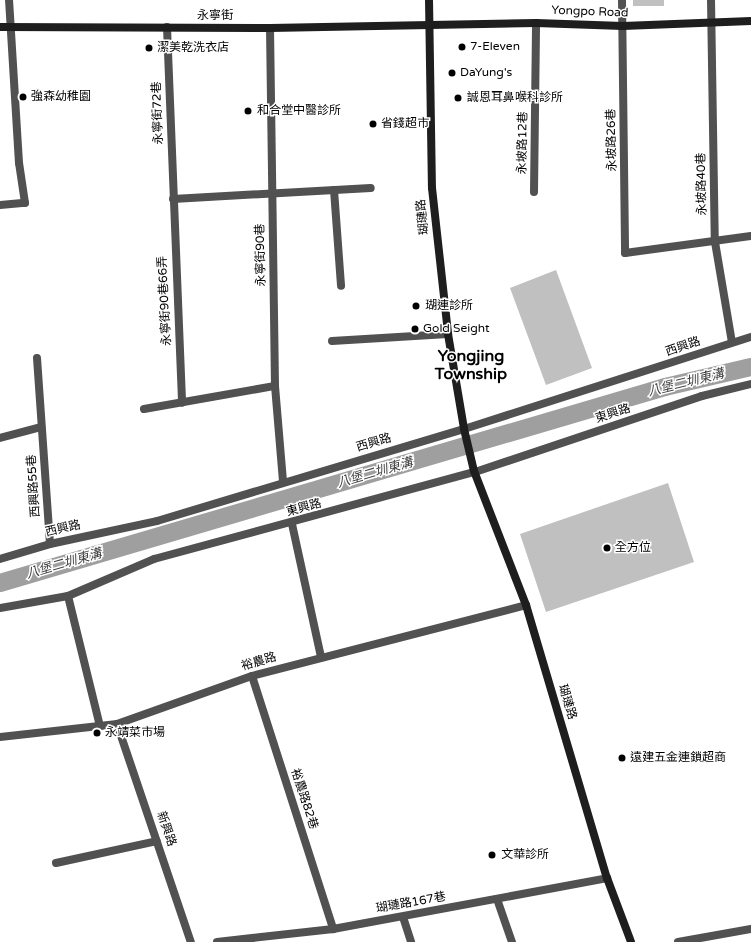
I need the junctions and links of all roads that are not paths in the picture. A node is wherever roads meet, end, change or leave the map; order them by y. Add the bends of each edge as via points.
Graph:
1 (9, 0) edge
2 (429, 0) edge
3 (622, 0) edge
4 (711, 0) edge
5 (751, 21) edge
6 (429, 23) junction
7 (536, 23) junction
8 (711, 24) junction
9 (623, 26) junction
10 (0, 27) edge
11 (10, 27) junction
12 (168, 27) junction
13 (270, 28) junction
14 (371, 188) dead end
15 (334, 190) junction
16 (534, 192) dead end
17 (272, 193) junction
18 (173, 198) junction
19 (0, 205) edge
20 (751, 236) edge
21 (715, 242) junction
22 (341, 286) dead end
23 (448, 334) junction
24 (751, 337) edge
25 (332, 341) dead end
26 (732, 342) junction
27 (36, 358) dead end
28 (751, 384) edge
29 (275, 386) junction
30 (182, 403) junction
31 (144, 409) dead end
32 (41, 427) junction
33 (464, 430) junction
34 (0, 438) edge
35 (475, 472) junction
36 (283, 482) junction
37 (292, 524) junction
38 (50, 544) junction
39 (0, 559) edge
40 (68, 596) junction
41 (526, 605) junction
42 (0, 608) edge
43 (321, 657) junction
44 (252, 676) junction
45 (117, 724) junction
46 (100, 726) junction
47 (0, 737) edge
48 (157, 840) junction
49 (56, 863) dead end
50 (607, 878) junction
51 (497, 899) junction
52 (403, 917) junction
53 (333, 929) junction
54 (751, 929) edge
55 (191, 942) edge
56 (217, 942) edge
57 (410, 942) edge
58 (512, 942) edge
59 (631, 942) edge
60 (678, 942) edge

1 - 11 street
2 - 6 street, 瑚璉路
3 - 9 street, 永坡路26巷
4 - 8 street, 永坡路40巷
5 - 8 street, Yongpo Road
6 - 7 street, Yongpo Road
6 - 13 street, 永寧街
6 - 23 street, 瑚璉路 via 432,188
7 - 9 street, Yongpo Road
7 - 16 street, 永坡路12巷
8 - 9 street, Yongpo Road
8 - 21 street, 永坡路40巷
9 - 21 street, 永坡路26巷 via 625,253
10 - 11 street, 永寧街
11 - 12 street, 永寧街
11 - 19 street via 24,203
12 - 13 street, 永寧街
12 - 18 street, 永寧街72巷
13 - 17 street, 永寧街90巷
14 - 15 street
15 - 17 street
15 - 22 street
17 - 18 street
17 - 29 street, 永寧街90巷
18 - 30 street, 永寧街90巷66弄
20 - 21 street
21 - 26 street, 永坡路40巷
23 - 25 street
23 - 33 street, 瑚璉路
24 - 26 street, 西興路
26 - 33 street, 西興路
27 - 32 street, 西興路55巷
28 - 35 street, 東興路 via 702,396
29 - 30 street
29 - 36 street, 永寧街90巷
30 - 31 street
32 - 34 street
32 - 38 street, 西興路55巷
33 - 35 street, 瑚璉路
33 - 36 street, 西興路
35 - 37 street, 東興路
35 - 41 street, 瑚璉路
36 - 38 street, 西興路 via 157,521
37 - 40 street, 東興路 via 154,559
37 - 43 street
38 - 39 street, 西興路
40 - 42 street, 東興路
40 - 46 street
41 - 43 street, 裕農路
41 - 50 street, 瑚璉路
43 - 44 street, 裕農路
44 - 45 street, 裕農路
44 - 53 street, 裕農路82巷
45 - 46 street, 裕農路
45 - 48 street, 新興路
46 - 47 street, 裕農路
48 - 49 street
48 - 55 street, 新興路
50 - 51 street, 瑚璉路167巷
50 - 59 street, 瑚璉路
51 - 52 street, 瑚璉路167巷
51 - 58 street
52 - 53 street, 瑚璉路167巷
52 - 57 street
53 - 56 street, 瑚璉路167巷
54 - 60 street

